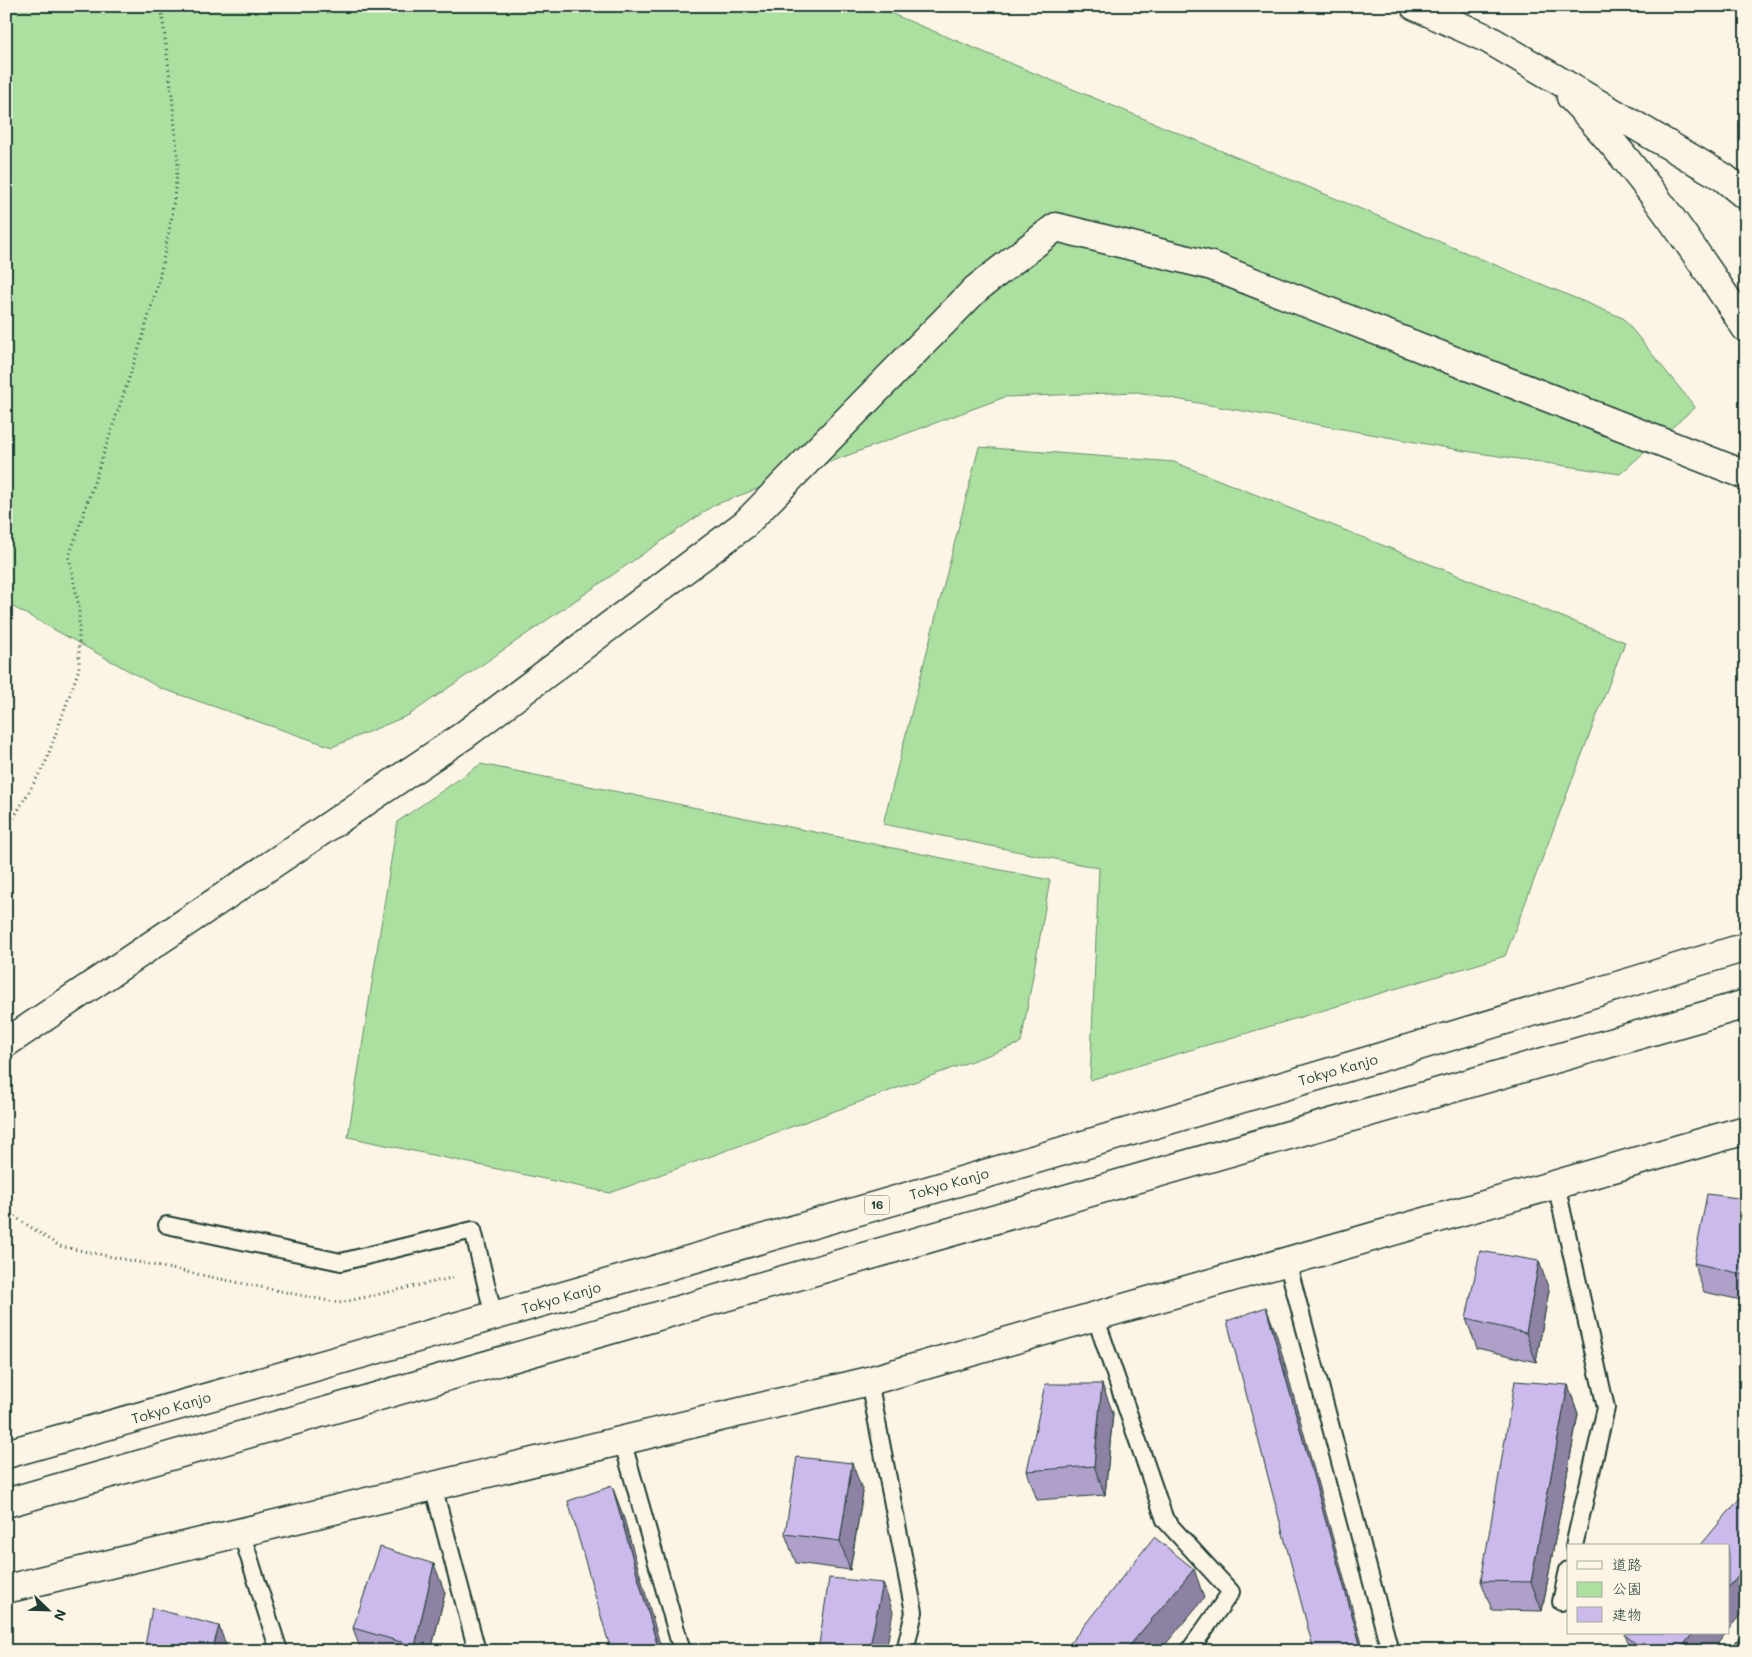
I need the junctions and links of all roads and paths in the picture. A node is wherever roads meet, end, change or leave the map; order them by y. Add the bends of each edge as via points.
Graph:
1 (161, 6) edge
2 (1415, 6) edge
3 (1554, 79) junction
4 (1746, 196) edge
5 (1746, 328) edge
6 (1746, 475) edge
7 (6, 831) edge
8 (1746, 947) edge
9 (1746, 1004) edge
10 (6, 1043) edge
11 (1746, 1130) edge
12 (1556, 1184) junction
13 (6, 1210) edge
14 (167, 1225) dead end
15 (1287, 1261) junction
16 (484, 1271) junction
17 (1095, 1316) junction
18 (494, 1317) junction
19 (869, 1381) junction
20 (622, 1440) junction
21 (6, 1454) edge
22 (433, 1486) junction
23 (6, 1502) edge
24 (241, 1532) junction
25 (1574, 1544) edge
26 (1567, 1575) edge
27 (6, 1589) edge
28 (1561, 1602) dead end
29 (1746, 1644) edge
30 (279, 1651) edge
31 (477, 1651) edge
32 (682, 1651) edge
33 (905, 1651) edge
34 (1189, 1651) edge
35 (1390, 1651) edge
36 (1741, 1651) edge

1 - 7 path via 178,162 172,216 159,280 142,338 69,557 79,607 79,669 45,764
2 - 3 main road via 1488,39
3 - 4 main road via 1723,177
3 - 5 main road via 1606,134 1686,236
6 - 10 main road via 1212,266 1056,227 976,289 745,524 463,736
8 - 18 main road, Tokyo Kanjo / 16 via 1419,1047
9 - 23 main road
11 - 12 main road
12 - 15 main road
12 - 25 lane via 1606,1408
13 - 16 path via 59,1246 339,1303
14 - 16 lane via 341,1262 473,1230
15 - 17 main road
15 - 35 lane
16 - 18 lane
17 - 19 main road
17 - 34 lane via 1164,1520 1232,1592
18 - 21 main road, Tokyo Kanjo / 16
19 - 20 main road
19 - 33 lane via 914,1612
20 - 22 main road
20 - 32 lane
22 - 24 main road
22 - 31 lane
24 - 27 main road
24 - 30 lane
26 - 28 lane
29 - 36 lane

